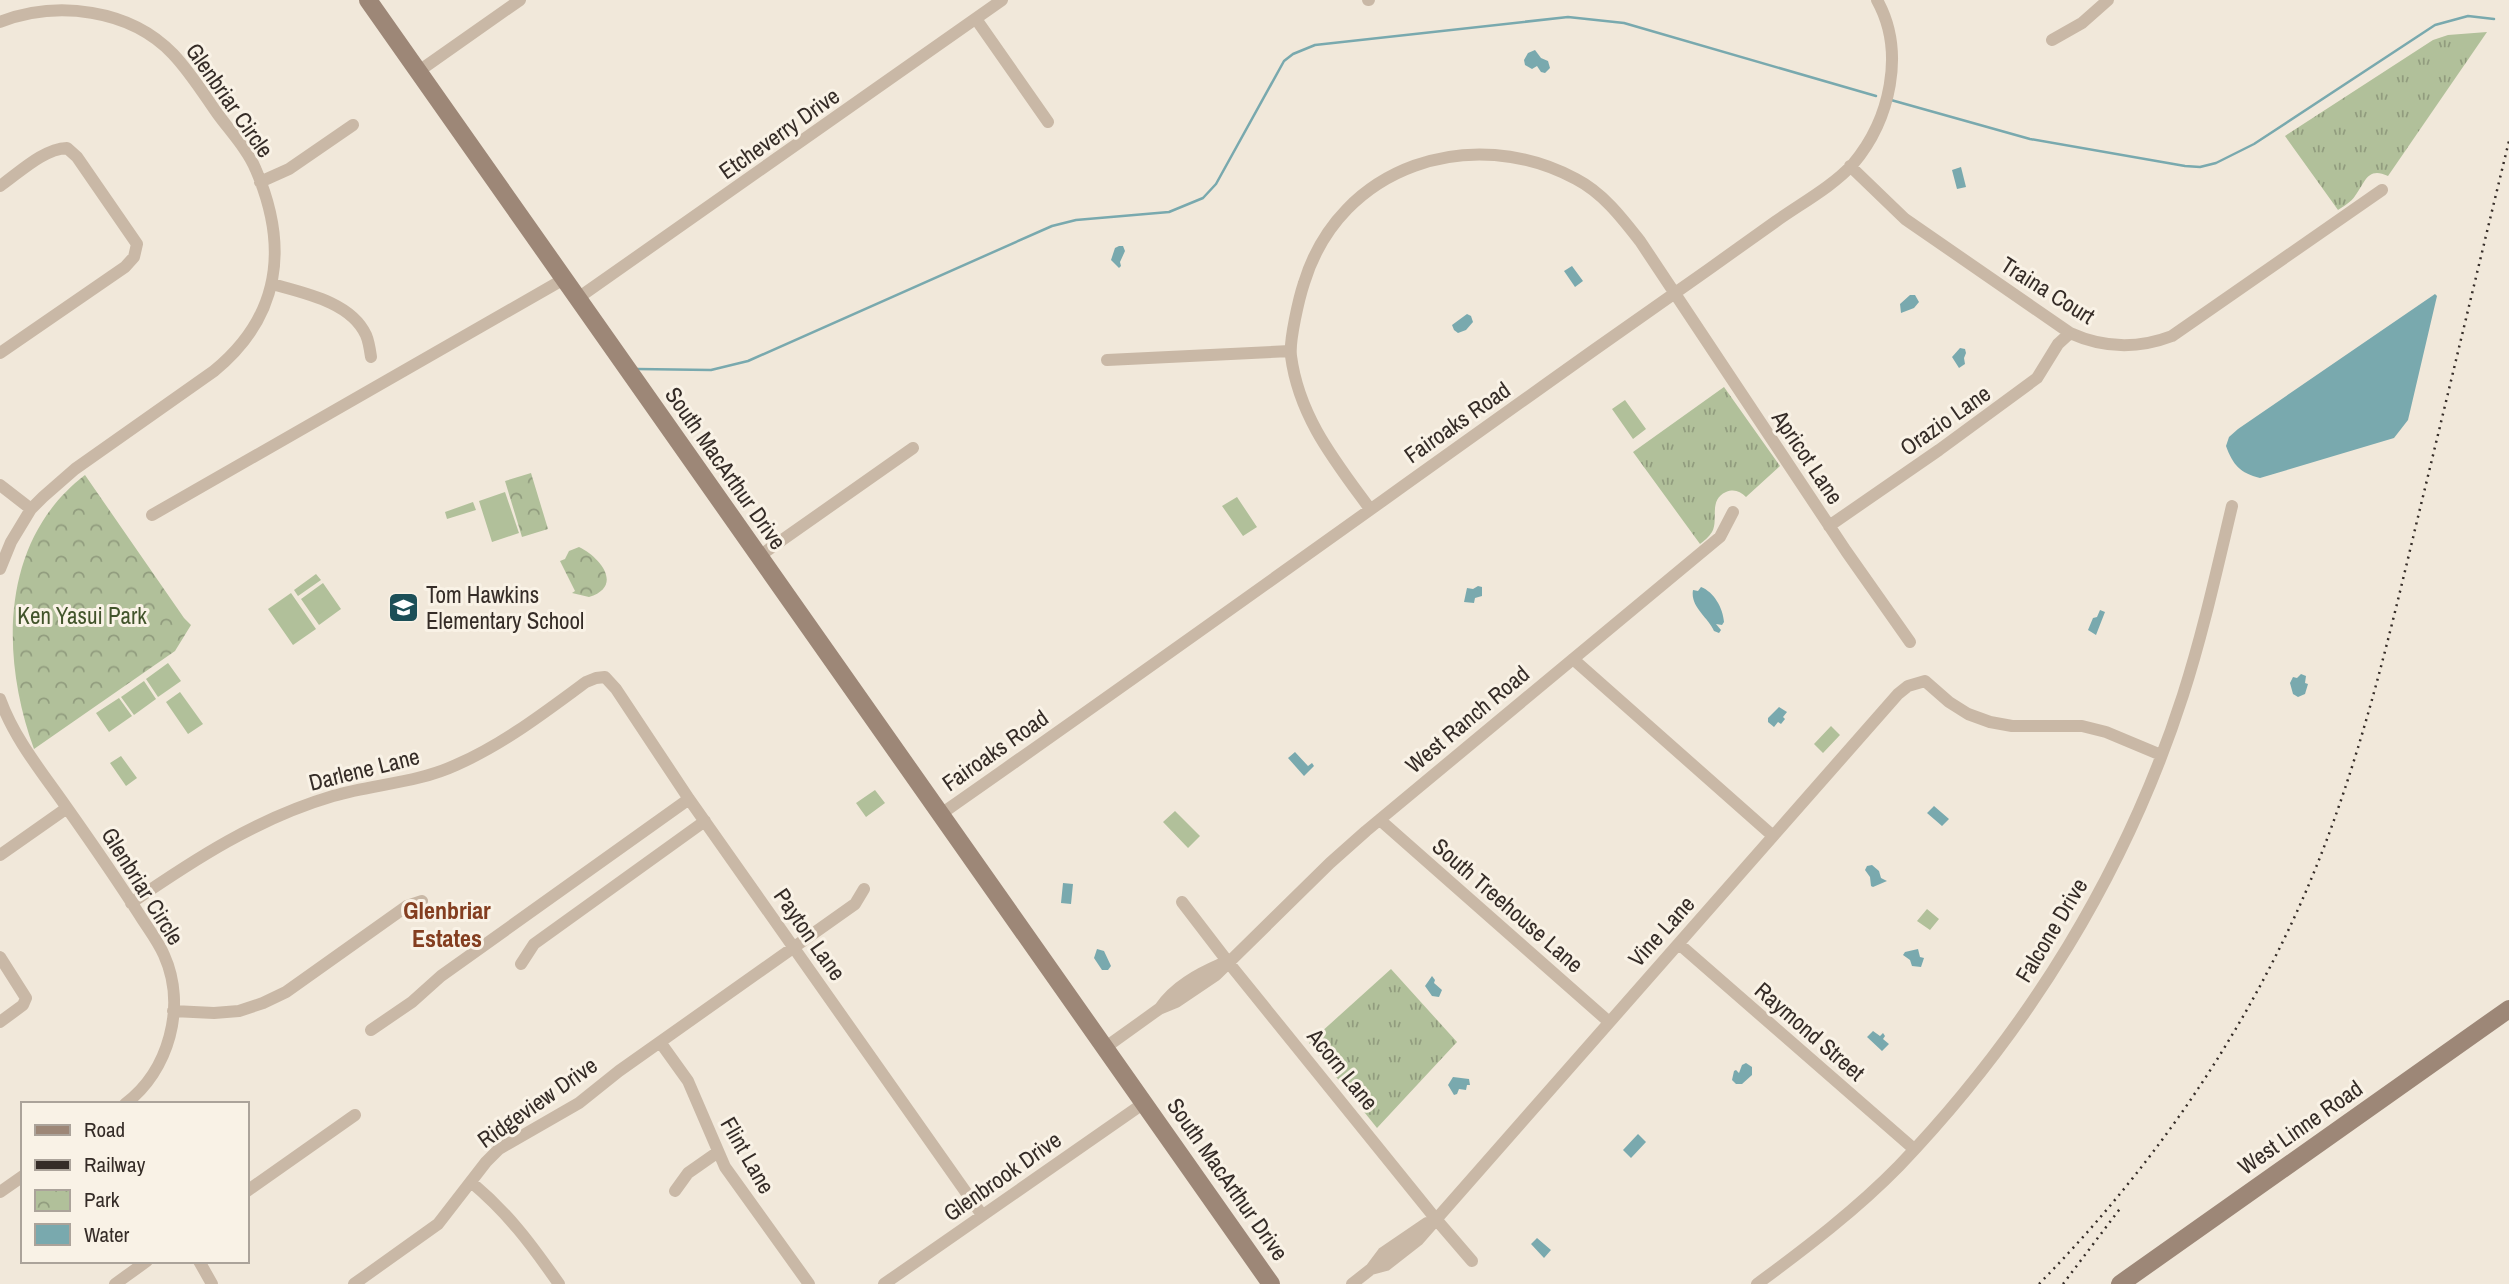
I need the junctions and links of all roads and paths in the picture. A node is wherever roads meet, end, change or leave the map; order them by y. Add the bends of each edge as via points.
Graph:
1 (368, 0) edge
2 (520, 0) edge
3 (1002, 0) edge
4 (1877, 0) edge
5 (2108, 0) edge
6 (97, 6) edge
7 (975, 19) junction
8 (0, 22) edge
9 (2052, 40) dead end
10 (419, 71) junction
11 (1048, 122) dead end
12 (353, 125) dead end
13 (1850, 166) junction
14 (260, 182) junction
15 (0, 186) edge
16 (2382, 190) dead end
17 (564, 279) junction
18 (272, 284) junction
19 (1674, 294) junction
20 (578, 298) junction
21 (2070, 333) junction
22 (1290, 351) junction
23 (0, 353) edge
24 (371, 357) dead end
25 (1107, 360) dead end
26 (913, 448) dead end
27 (0, 485) edge
28 (2232, 506) dead end
29 (30, 509) junction
30 (1370, 509) junction
31 (1733, 512) dead end
32 (152, 515) dead end
33 (1829, 526) junction
34 (758, 557) junction
35 (0, 569) edge
36 (1910, 642) dead end
37 (1573, 659) junction
38 (605, 677) joint
39 (0, 699) edge
40 (2161, 755) junction
41 (689, 799) junction
42 (67, 808) junction
43 (941, 814) junction
44 (1380, 820) junction
45 (705, 821) junction
46 (1773, 836) junction
47 (0, 855) edge
48 (864, 889) dead end
49 (422, 901) dead end
50 (1182, 902) dead end
51 (131, 903) junction
52 (1679, 944) junction
53 (794, 947) junction
54 (0, 957) edge
55 (1228, 961) junction
56 (521, 964) dead end
57 (2509, 1009) edge
58 (173, 1011) junction
59 (1608, 1021) junction
60 (0, 1022) edge
61 (371, 1030) dead end
62 (660, 1042) junction
63 (1106, 1047) junction
64 (127, 1102) edge
65 (1144, 1103) junction
66 (355, 1115) dead end
67 (1914, 1149) junction
68 (718, 1152) junction
69 (21, 1177) edge
70 (471, 1182) junction
71 (248, 1190) edge
72 (0, 1192) edge
73 (676, 1192) dead end
74 (982, 1215) junction
75 (1435, 1218) junction
76 (1472, 1261) dead end
77 (144, 1263) edge
78 (201, 1263) edge
79 (115, 1284) edge
80 (212, 1284) edge
81 (354, 1284) edge
82 (559, 1284) edge
83 (809, 1284) edge
84 (884, 1284) edge
85 (1271, 1284) edge
86 (1352, 1284) edge
87 (1757, 1284) edge
88 (2120, 1284) edge

1 - 10 street, South MacArthur Drive
2 - 10 street
3 - 7 street, Etcheverry Drive
4 - 13 street, Fairoaks Road via 1892,51 1889,88 1870,141
5 - 9 street via 2082,23
6 - 8 street, Glenbriar Circle via 39,10
6 - 14 street, Glenbriar Circle via 141,28 184,66 256,169
7 - 11 street
7 - 20 street, Etcheverry Drive
10 - 17 street, South MacArthur Drive
12 - 14 street via 289,169
13 - 19 street, Fairoaks Road
13 - 21 street, Traina Court via 1905,219
14 - 18 street, Glenbriar Circle via 271,209 275,238
15 - 23 street via 45,155 67,148 137,244 125,267
16 - 21 street, Traina Court via 2172,336 2123,345 2092,342
17 - 20 street, South MacArthur Drive
17 - 32 street
18 - 24 street via 319,298 356,320
18 - 29 street, Glenbriar Circle via 263,313 234,355 75,469
19 - 22 street, Apricot Lane via 1618,213 1578,180 1518,156 1463,154 1406,168 1383,180 1335,221 1308,271
19 - 30 street, Fairoaks Road
19 - 33 street, Apricot Lane
20 - 34 street, South MacArthur Drive
21 - 33 street, Orazio Lane via 2037,378
22 - 25 street
22 - 30 street via 1310,420
26 - 34 street
27 - 29 street
28 - 40 street, Falcone Drive via 2201,637
29 - 35 street, Glenbriar Circle
30 - 43 street, Fairoaks Road
31 - 37 street, West Ranch Road via 1720,537
33 - 36 street, Apricot Lane
34 - 43 street, South MacArthur Drive
37 - 44 street, West Ranch Road
37 - 46 street
38 - 41 street, Payton Lane
38 - 51 street, Darlene Lane via 586,682 494,746 454,766 410,782 334,796 258,824 198,856
39 - 42 street, Glenbriar Circle via 23,747
40 - 46 street, Vine Lane via 2082,726 1990,722 1968,714 1925,681 1898,694
40 - 67 street, Falcone Drive via 2090,912 2009,1037
41 - 45 street, Payton Lane
41 - 61 street
42 - 47 street
42 - 51 street, Glenbriar Circle
43 - 63 street, South MacArthur Drive
44 - 55 street, West Ranch Road
44 - 59 street, South Treehouse Lane
45 - 53 street, Payton Lane
45 - 56 street via 534,944
46 - 52 street, Vine Lane
48 - 53 street, Ridgeview Drive via 855,904
49 - 58 street via 407,906 286,992 263,1003 239,1011
50 - 55 street, Acorn Lane
51 - 58 street, Glenbriar Circle via 163,953
52 - 59 street, Vine Lane
52 - 67 street, Raymond Street
53 - 62 street, Ridgeview Drive
53 - 74 street, Payton Lane
54 - 60 street via 26,998
55 - 63 street, West Ranch Road via 1216,975 1192,986
55 - 75 street, Acorn Lane
57 - 88 street, West Linne Road
58 - 64 street, Glenbriar Circle via 161,1059 145,1085
59 - 75 street, Vine Lane
62 - 68 street, Flint Lane via 688,1082
62 - 70 street, Ridgeview Drive via 579,1103 499,1149
63 - 65 street, South MacArthur Drive
65 - 74 street, Glenbrook Drive
65 - 85 street, South MacArthur Drive
66 - 71 street
67 - 87 street, Falcone Drive via 1846,1213
68 - 73 street via 688,1174
68 - 83 street, Flint Lane
69 - 72 street
70 - 81 street, Ridgeview Drive via 438,1224
70 - 82 street via 519,1228
74 - 84 street, Glenbrook Drive
75 - 76 street, Acorn Lane
75 - 86 street, Vine Lane via 1383,1253
77 - 79 street
78 - 80 street

